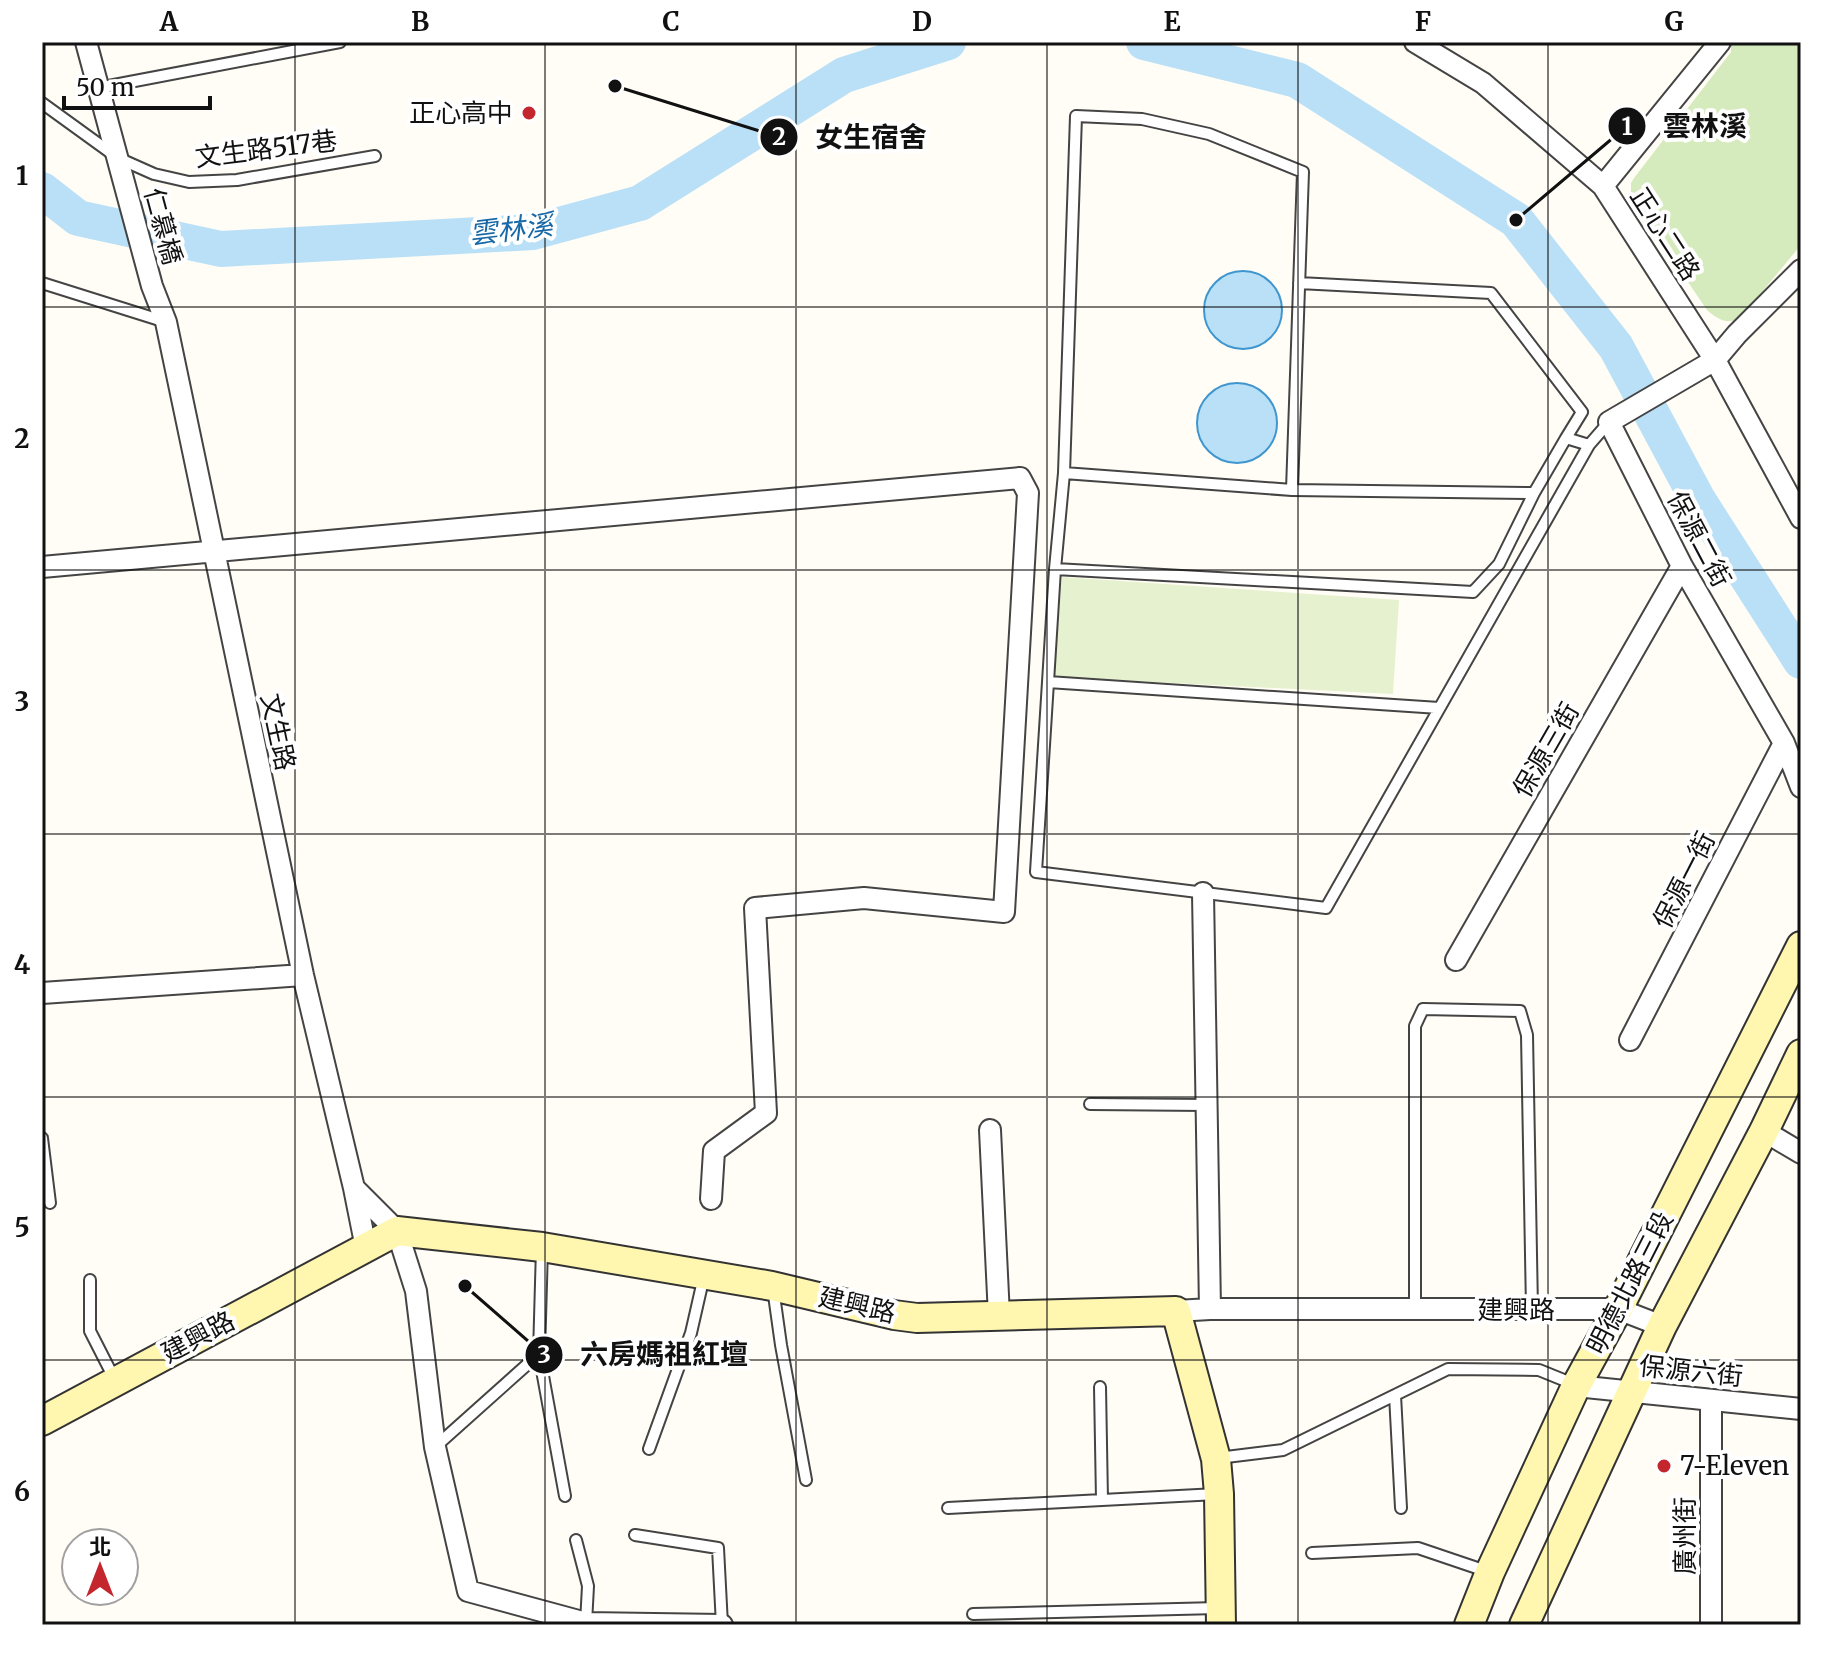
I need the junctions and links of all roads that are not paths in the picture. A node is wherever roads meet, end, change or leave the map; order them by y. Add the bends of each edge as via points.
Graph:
1 (86, 42) edge
2 (340, 42) edge
3 (1415, 42) edge
4 (1720, 42) edge
5 (98, 88) junction
6 (42, 103) edge
7 (375, 156) dead end
8 (118, 158) junction
9 (1603, 186) junction
10 (1801, 270) edge
11 (42, 283) edge
12 (1299, 283) junction
13 (152, 286) joint
14 (166, 322) junction
15 (1711, 362) junction
16 (1615, 418) junction
17 (1566, 438) junction
18 (1589, 445) junction
19 (1064, 473) junction
20 (1292, 490) junction
21 (1534, 493) junction
22 (1801, 518) edge
23 (214, 552) junction
24 (1682, 566) junction
25 (42, 567) edge
26 (1055, 569) junction
27 (1048, 682) junction
28 (1439, 708) junction
29 (1784, 743) junction
30 (1801, 787) edge
31 (1203, 893) junction
32 (1801, 946) edge
33 (1456, 960) dead end
34 (303, 975) junction
35 (42, 993) edge
36 (1630, 1040) dead end
37 (1801, 1054) edge
38 (1090, 1104) dead end
39 (1206, 1105) junction
40 (990, 1130) dead end
41 (1764, 1131) junction
42 (42, 1138) edge
43 (1801, 1153) edge
44 (354, 1188) junction
45 (711, 1199) dead end
46 (50, 1203) dead end
47 (397, 1231) junction
48 (542, 1247) junction
49 (366, 1248) junction
50 (705, 1276) junction
51 (90, 1280) dead end
52 (772, 1286) junction
53 (1210, 1309) junction
54 (1415, 1309) junction
55 (1618, 1309) junction
56 (1532, 1310) junction
57 (1176, 1311) junction
58 (999, 1316) junction
59 (1662, 1326) junction
60 (539, 1354) junction
61 (116, 1382) junction
62 (1576, 1386) junction
63 (1100, 1387) dead end
64 (1632, 1390) junction
65 (1395, 1395) junction
66 (1711, 1400) junction
67 (1801, 1409) edge
68 (42, 1421) edge
69 (435, 1447) junction
70 (649, 1449) dead end
71 (1216, 1459) junction
72 (806, 1480) dead end
73 (1219, 1494) junction
74 (565, 1496) dead end
75 (1102, 1500) junction
76 (948, 1508) dead end
77 (1401, 1508) dead end
78 (635, 1535) dead end
79 (576, 1540) dead end
80 (1312, 1553) dead end
81 (1490, 1572) junction
82 (973, 1614) dead end
83 (1221, 1616) edge
84 (586, 1623) edge
85 (722, 1625) edge
86 (1469, 1625) edge
87 (1524, 1625) edge
88 (1711, 1625) edge

1 - 5 street
2 - 5 lane
3 - 9 street, 正心二路 via 1483,83
4 - 9 street
5 - 8 street
6 - 8 lane, 文生路517巷
7 - 8 lane, 文生路517巷 via 237,180 189,182
8 - 13 street, 仁慕橋
9 - 15 street, 正心二路
10 - 15 street
11 - 14 lane
12 - 17 lane via 1491,293 1582,412
12 - 19 lane via 1303,172 1209,134 1142,119 1076,116
12 - 20 lane
13 - 14 street, 文生路
14 - 23 street, 文生路
15 - 16 street
15 - 22 street, 正心二路
16 - 18 lane
16 - 24 street, 保源二街
17 - 18 lane
17 - 21 lane
18 - 28 lane
19 - 20 lane
19 - 26 lane
20 - 21 lane
21 - 26 lane via 1499,564 1473,592
23 - 25 street
23 - 34 street, 文生路
23 - 45 street via 1020,478 1028,493 1004,912 864,898 755,908 766,1113 714,1151
24 - 29 street, 保源二街
24 - 33 street, 保源三街
26 - 27 lane
27 - 28 lane
27 - 31 lane via 1036,872
28 - 31 lane via 1326,908
29 - 30 street, 保源二街
29 - 36 street, 保源一街
31 - 39 street
32 - 55 street, 明德北路三段
34 - 35 street
34 - 44 street, 文生路
37 - 41 street, 明德北路三段
38 - 39 lane
39 - 53 street
40 - 58 street
41 - 43 street
41 - 59 street, 明德北路三段
42 - 46 lane
44 - 47 street
44 - 49 street, 文生路
47 - 48 street, 建興路
47 - 49 street, 建興路
47 - 69 street via 416,1291
48 - 50 street, 建興路
48 - 60 lane
49 - 61 street, 建興路
50 - 52 street, 建興路
50 - 70 lane via 691,1333
51 - 61 lane via 90,1331
52 - 58 street, 建興路 via 894,1315
52 - 72 lane
53 - 54 street, 建興路
53 - 57 street, 建興路
54 - 56 street, 建興路
54 - 56 lane via 1415,1026 1423,1009 1520,1011 1527,1035
55 - 56 street, 建興路
55 - 59 street, 建興路
55 - 62 street, 明德北路三段
57 - 58 street, 建興路
57 - 71 street
59 - 64 street, 明德北路三段
60 - 69 lane
60 - 74 lane
61 - 68 street, 建興路
62 - 64 street, 保源六街
62 - 65 lane via 1539,1370 1448,1369
62 - 81 street, 明德北路三段
63 - 75 lane
64 - 66 street, 保源六街
64 - 87 street, 明德北路三段
65 - 71 lane via 1283,1450
65 - 77 lane
66 - 67 street, 保源六街
66 - 88 street, 廣州街
69 - 84 street via 468,1591
71 - 73 street
73 - 75 lane
73 - 83 street
75 - 76 lane
78 - 85 lane via 718,1548
79 - 84 lane via 588,1586
80 - 81 lane via 1418,1548
81 - 86 street, 明德北路三段
82 - 83 lane
84 - 85 street

